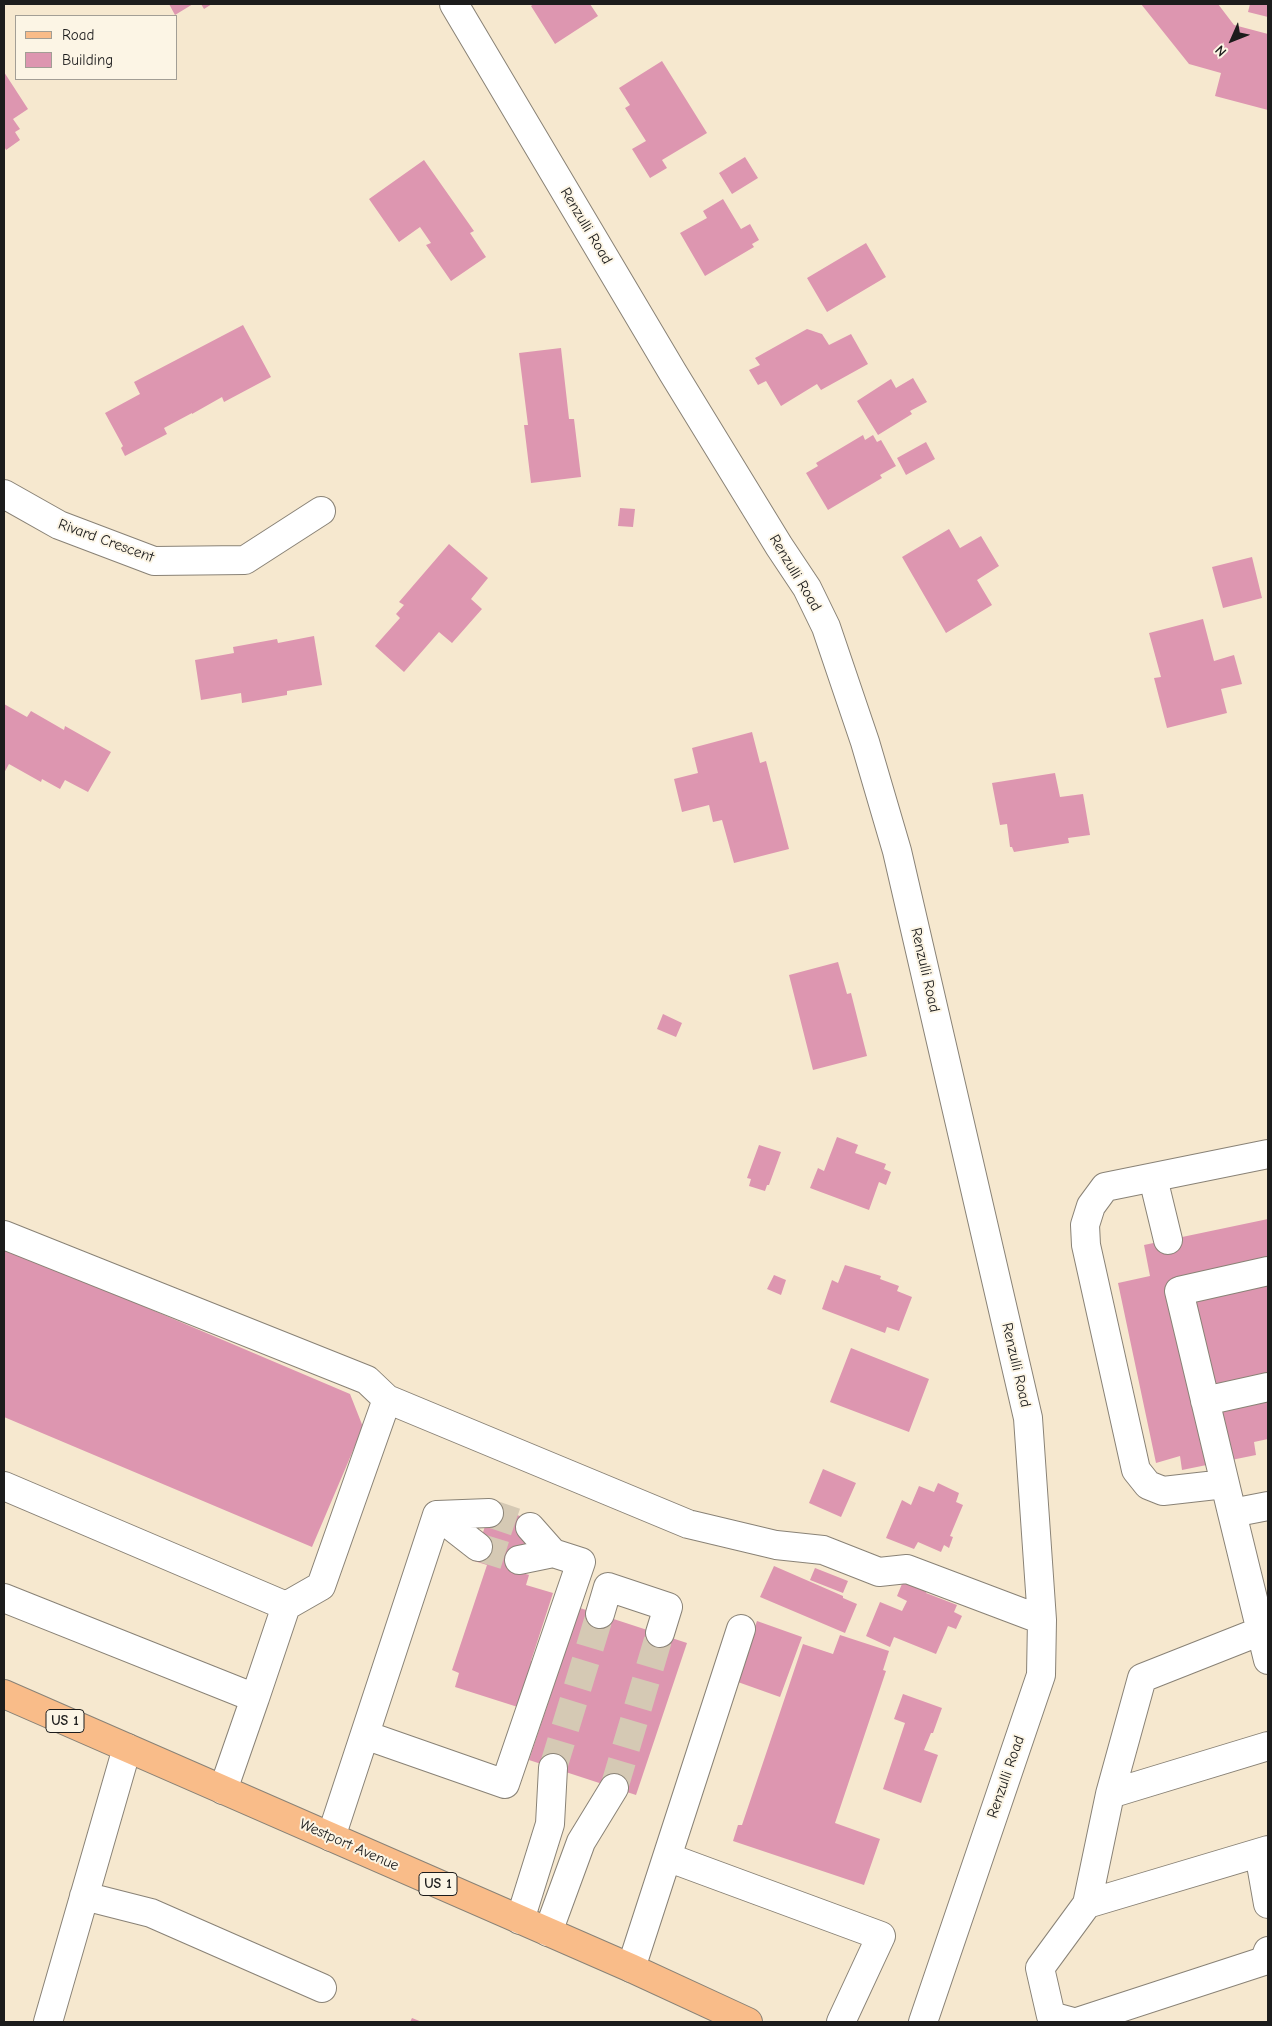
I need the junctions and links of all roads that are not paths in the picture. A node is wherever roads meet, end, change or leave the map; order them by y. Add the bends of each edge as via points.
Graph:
1 (454, 4) edge
2 (4, 494) edge
3 (321, 510) dead end
4 (1268, 1154) edge
5 (1153, 1178) junction
6 (4, 1236) edge
7 (1168, 1240) dead end
8 (1268, 1271) edge
9 (1268, 1387) edge
10 (387, 1400) junction
11 (1205, 1400) junction
12 (1225, 1484) junction
13 (4, 1486) edge
14 (1268, 1506) edge
15 (1232, 1513) junction
16 (484, 1530) tunnel mouth
17 (525, 1544) tunnel mouth
18 (1260, 1593) edge
19 (4, 1598) edge
20 (286, 1606) junction
21 (600, 1614) tunnel mouth
22 (1042, 1620) junction
23 (741, 1629) dead end
24 (1261, 1631) junction
25 (660, 1633) tunnel mouth
26 (1268, 1660) edge
27 (4, 1694) edge
28 (255, 1698) junction
29 (365, 1734) junction
30 (1268, 1746) edge
31 (127, 1748) junction
32 (554, 1768) tunnel mouth
33 (614, 1788) tunnel mouth
34 (223, 1790) junction
35 (1110, 1794) junction
36 (331, 1837) junction
37 (1263, 1851) edge
38 (667, 1857) junction
39 (84, 1896) junction
40 (1086, 1904) junction
41 (1268, 1904) edge
42 (520, 1920) junction
43 (548, 1932) junction
44 (1268, 1951) edge
45 (631, 1968) junction
46 (322, 1988) dead end
47 (48, 2022) edge
48 (748, 2022) edge
49 (841, 2022) edge
50 (923, 2022) edge
51 (1073, 2022) edge
52 (1077, 2022) edge

1 - 22 street, Renzulli Road via 673,373 808,588 826,627 897,851 1028,1418
2 - 3 street, Rivard Crescent via 58,525 154,561 245,560
4 - 5 street
5 - 7 street
5 - 12 street via 1105,1187 1091,1206 1085,1225 1086,1245 1136,1470 1148,1485 1163,1491
6 - 10 street via 367,1380
8 - 11 street via 1180,1291
9 - 11 street
10 - 20 street via 321,1586
10 - 22 street via 688,1524 776,1545 823,1550 879,1572 907,1569
11 - 12 street
12 - 15 street
13 - 20 street
14 - 15 street
15 - 18 street
16 - 29 street via 437,1515
17 - 29 street via 581,1562 505,1784
18 - 24 street
19 - 28 street
20 - 28 street
21 - 25 street via 608,1588 625,1593 668,1607
22 - 50 street, Renzulli Road via 1041,1675
23 - 38 street
24 - 26 street
24 - 35 street via 1142,1678
27 - 31 main road, Westport Avenue / US 1
28 - 34 street
29 - 36 street
30 - 35 street
31 - 34 main road, Westport Avenue / US 1
31 - 39 street
32 - 42 street via 550,1824
33 - 43 street via 581,1842
34 - 36 main road, Westport Avenue / US 1
35 - 40 street
36 - 42 main road, Westport Avenue / US 1
37 - 40 street
37 - 41 street
38 - 45 street
38 - 49 street via 881,1936
39 - 46 street via 152,1913
39 - 47 street
40 - 51 street via 1040,1968 1051,2016
42 - 43 main road, Westport Avenue / US 1
43 - 45 main road, Westport Avenue / US 1
44 - 52 street via 1264,1961
45 - 48 main road, Westport Avenue / US 1

